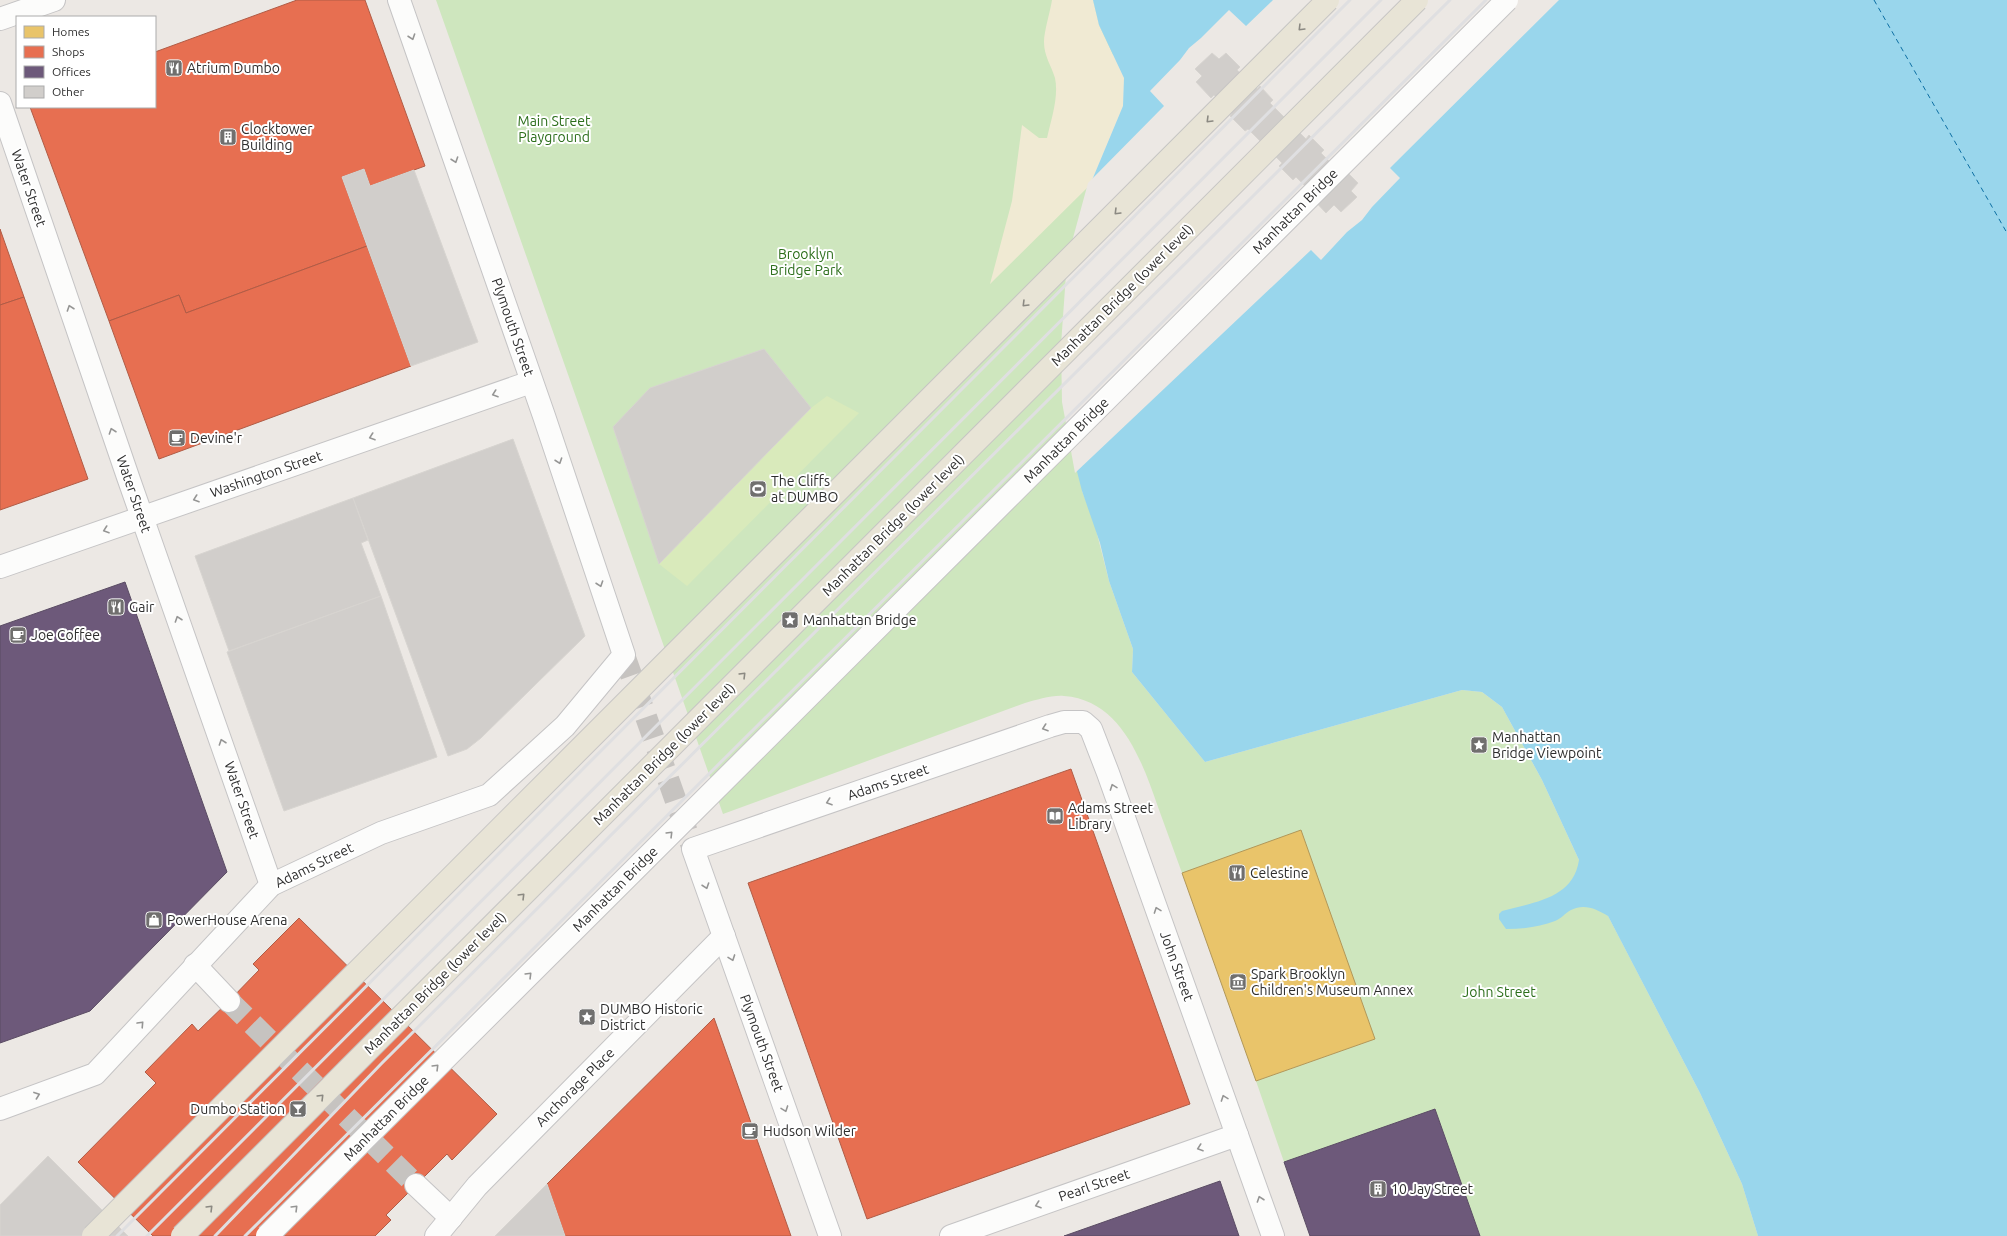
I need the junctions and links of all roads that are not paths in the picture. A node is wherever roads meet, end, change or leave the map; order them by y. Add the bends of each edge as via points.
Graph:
1 (54, 0) edge
2 (399, 0) edge
3 (1328, 0) edge
4 (1418, 0) edge
5 (1507, 0) edge
6 (0, 19) edge
7 (0, 103) edge
8 (531, 382) junction
9 (142, 517) junction
10 (0, 567) edge
11 (624, 655) joint
12 (1083, 722) joint
13 (693, 849) joint
14 (271, 885) junction
15 (724, 936) junction
16 (195, 966) junction
17 (228, 1001) tunnel mouth
18 (0, 1109) edge
19 (1237, 1135) junction
20 (416, 1185) tunnel mouth
21 (451, 1218) junction
22 (93, 1236) edge
23 (182, 1236) edge
24 (267, 1236) edge
25 (436, 1236) edge
26 (830, 1236) edge
27 (951, 1236) edge
28 (1273, 1236) edge

1 - 6 street
2 -> 8 street, Plymouth Street
3 -> 22 main road, bridge
23 -> 4 main road, Manhattan Bridge (lower level), bridge
24 -> 5 street, Manhattan Bridge, bridge
9 -> 7 street, Water Street
8 -> 9 street, Washington Street
8 -> 11 street, Plymouth Street
9 -> 10 street, Washington Street
14 -> 9 street, Water Street
11 - 14 street, Adams Street via 565,726 489,795 381,833
12 -> 13 street, Adams Street via 1064,722 1050,726
19 -> 12 street, John Street via 1103,761 1091,729
13 -> 15 street, Plymouth Street
14 - 16 street, Adams Street
15 - 21 street, Anchorage Place via 476,1186
15 -> 26 street, Plymouth Street
16 - 17 street
18 -> 16 street, Adams Street via 95,1074
19 -> 27 street, Pearl Street
28 -> 19 street, John Street
20 - 21 street
21 - 25 street, Anchorage Place

